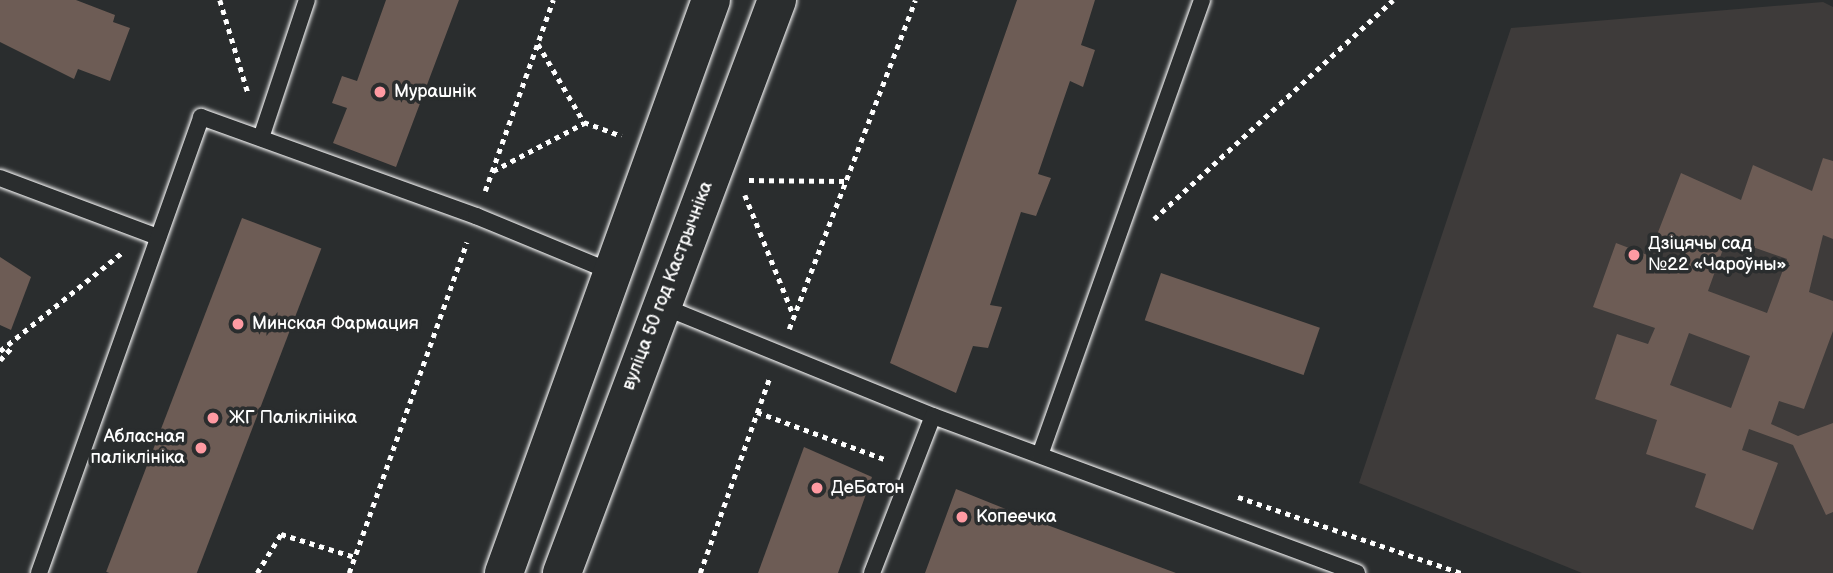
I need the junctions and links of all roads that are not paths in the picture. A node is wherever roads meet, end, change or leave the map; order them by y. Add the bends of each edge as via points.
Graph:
1 (307, 0) edge
2 (711, 0) edge
3 (777, 0) edge
4 (1202, 0) edge
5 (261, 138) junction
6 (0, 178) edge
7 (152, 235) junction
8 (614, 273) junction
9 (660, 305) junction
10 (933, 416) junction
11 (1040, 455) junction
12 (39, 573) edge
13 (504, 573) edge
14 (562, 573) edge
15 (872, 573) edge
16 (1357, 573) edge

1 - 5 lane
2 - 8 main road
3 - 9 main road, вуліца 50 год Кастрычніка
4 - 11 lane
5 - 7 lane via 201,117
5 - 8 lane via 477,216
6 - 7 lane
7 - 12 lane
8 - 13 main road
9 - 10 lane
9 - 14 main road, вуліца 50 год Кастрычніка
10 - 11 lane
10 - 15 lane
11 - 16 lane

